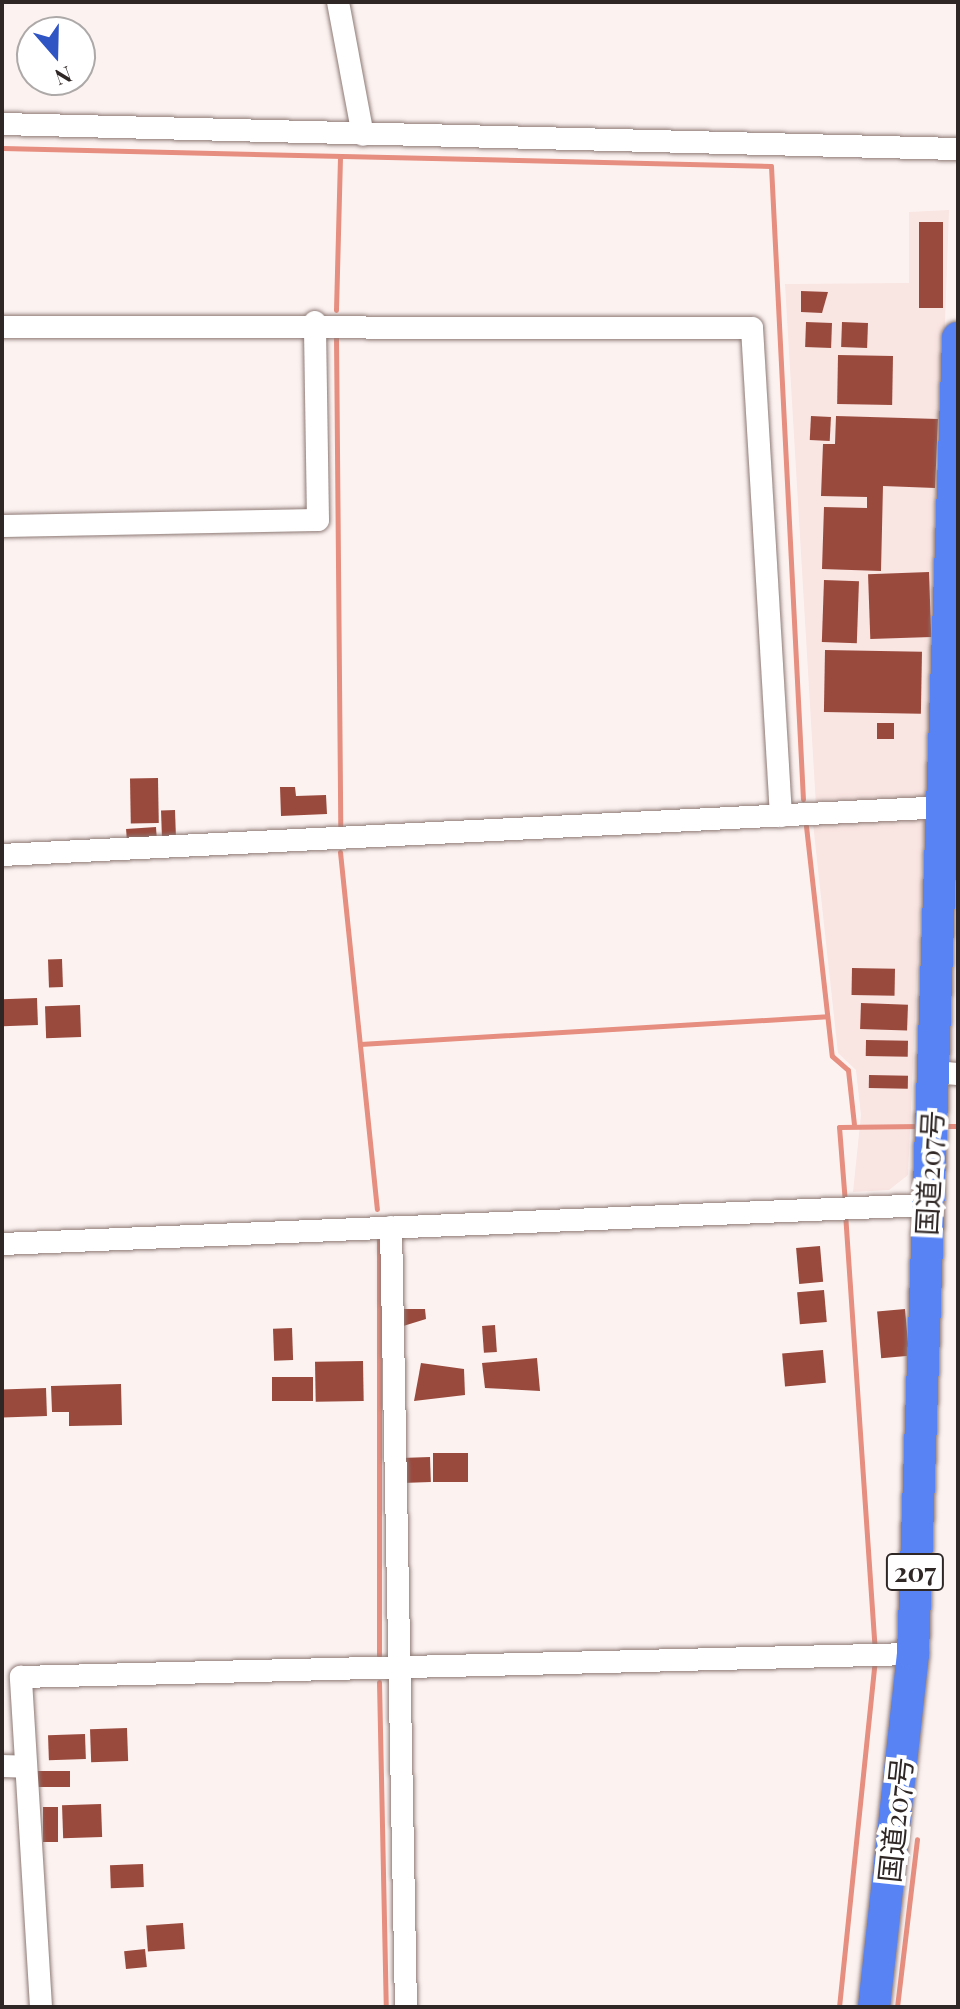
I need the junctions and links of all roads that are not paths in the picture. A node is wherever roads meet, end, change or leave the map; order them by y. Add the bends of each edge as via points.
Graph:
1 (338, 2) edge
2 (2, 124) edge
3 (363, 135) junction
4 (958, 149) edge
5 (315, 322) junction
6 (2, 327) edge
7 (958, 338) edge
8 (2, 526) edge
9 (945, 807) junction
10 (781, 816) junction
11 (2, 855) edge
12 (946, 1073) edge
13 (927, 1205) junction
14 (391, 1227) junction
15 (2, 1244) edge
16 (913, 1654) junction
17 (397, 1669) junction
18 (2, 1766) edge
19 (26, 1767) junction
20 (41, 2007) edge
21 (406, 2007) edge
22 (874, 2007) edge

1 - 3 street
2 - 3 street
3 - 4 street
5 - 6 street
5 - 8 street via 318,520
5 - 10 street via 752,328
7 - 9 highway, 国道207号 / 207
9 - 10 street
9 - 12 highway, 国道207号 / 207
10 - 11 street
12 - 13 highway, 国道207号 / 207 via 931,1128
13 - 14 street
13 - 16 highway, 国道207号 / 207
14 - 15 street
14 - 17 street
16 - 17 street
16 - 22 highway, 国道207号 / 207
17 - 19 street via 21,1677
17 - 21 street
18 - 19 street
19 - 20 street

